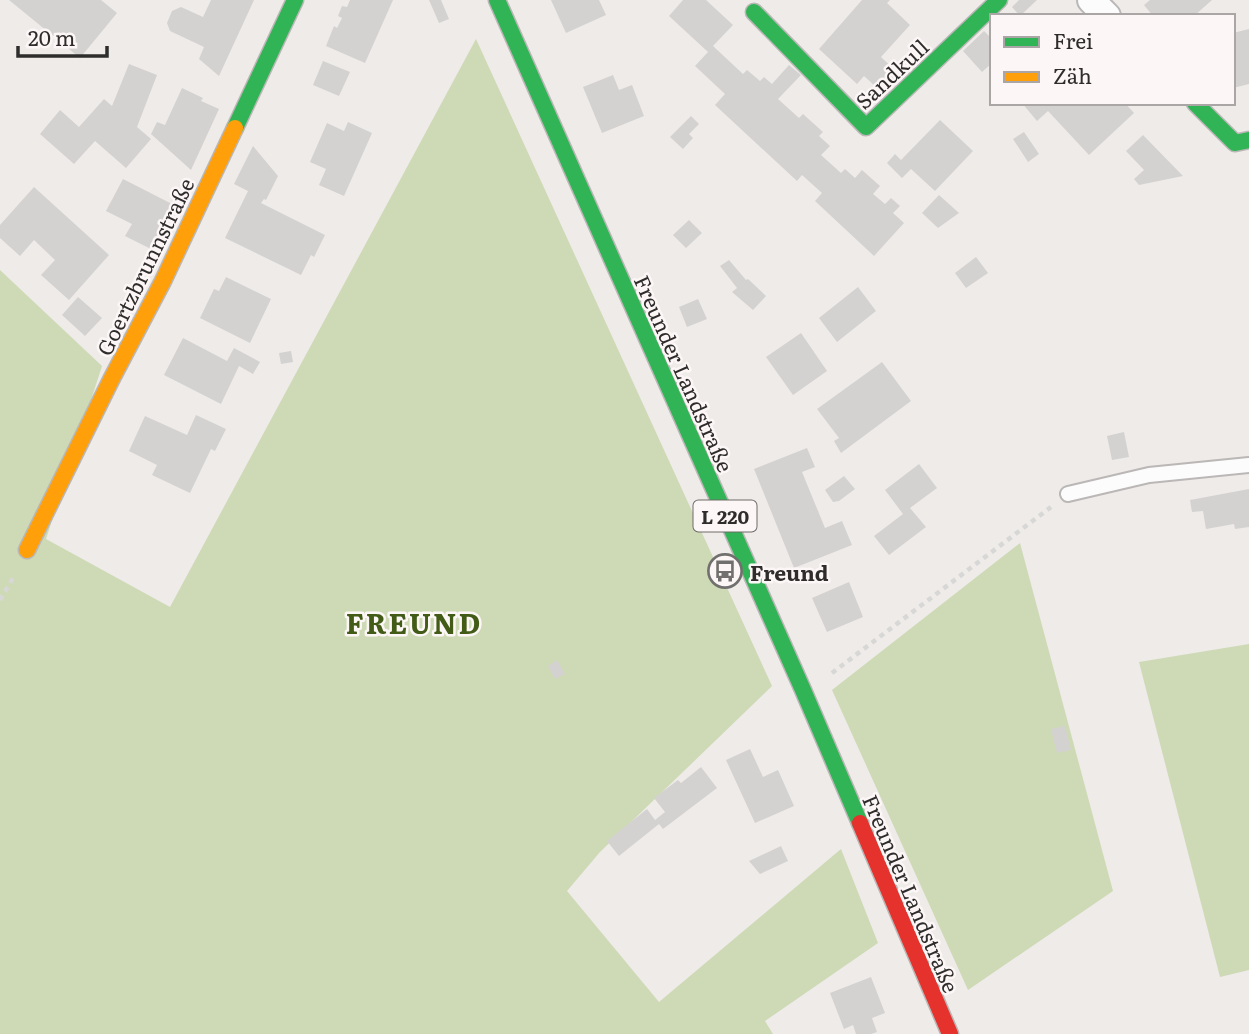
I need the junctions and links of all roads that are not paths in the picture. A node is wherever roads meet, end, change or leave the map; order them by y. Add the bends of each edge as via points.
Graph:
1 (295, 0) edge
2 (497, 0) edge
3 (999, 0) edge
4 (1091, 0) edge
5 (754, 12) dead end
6 (1105, 14) edge
7 (1197, 105) edge
8 (1242, 141) edge
9 (1249, 465) edge
10 (1068, 494) road end
11 (27, 550) dead end
12 (950, 1034) edge

1 - 11 main road, Goertzbrunnstraße via 163,281
2 - 12 main road, Freunder Landstraße / L 220
3 - 5 main road, Sandkull via 866,127
4 - 6 street
7 - 8 main road
9 - 10 lane via 1149,475

